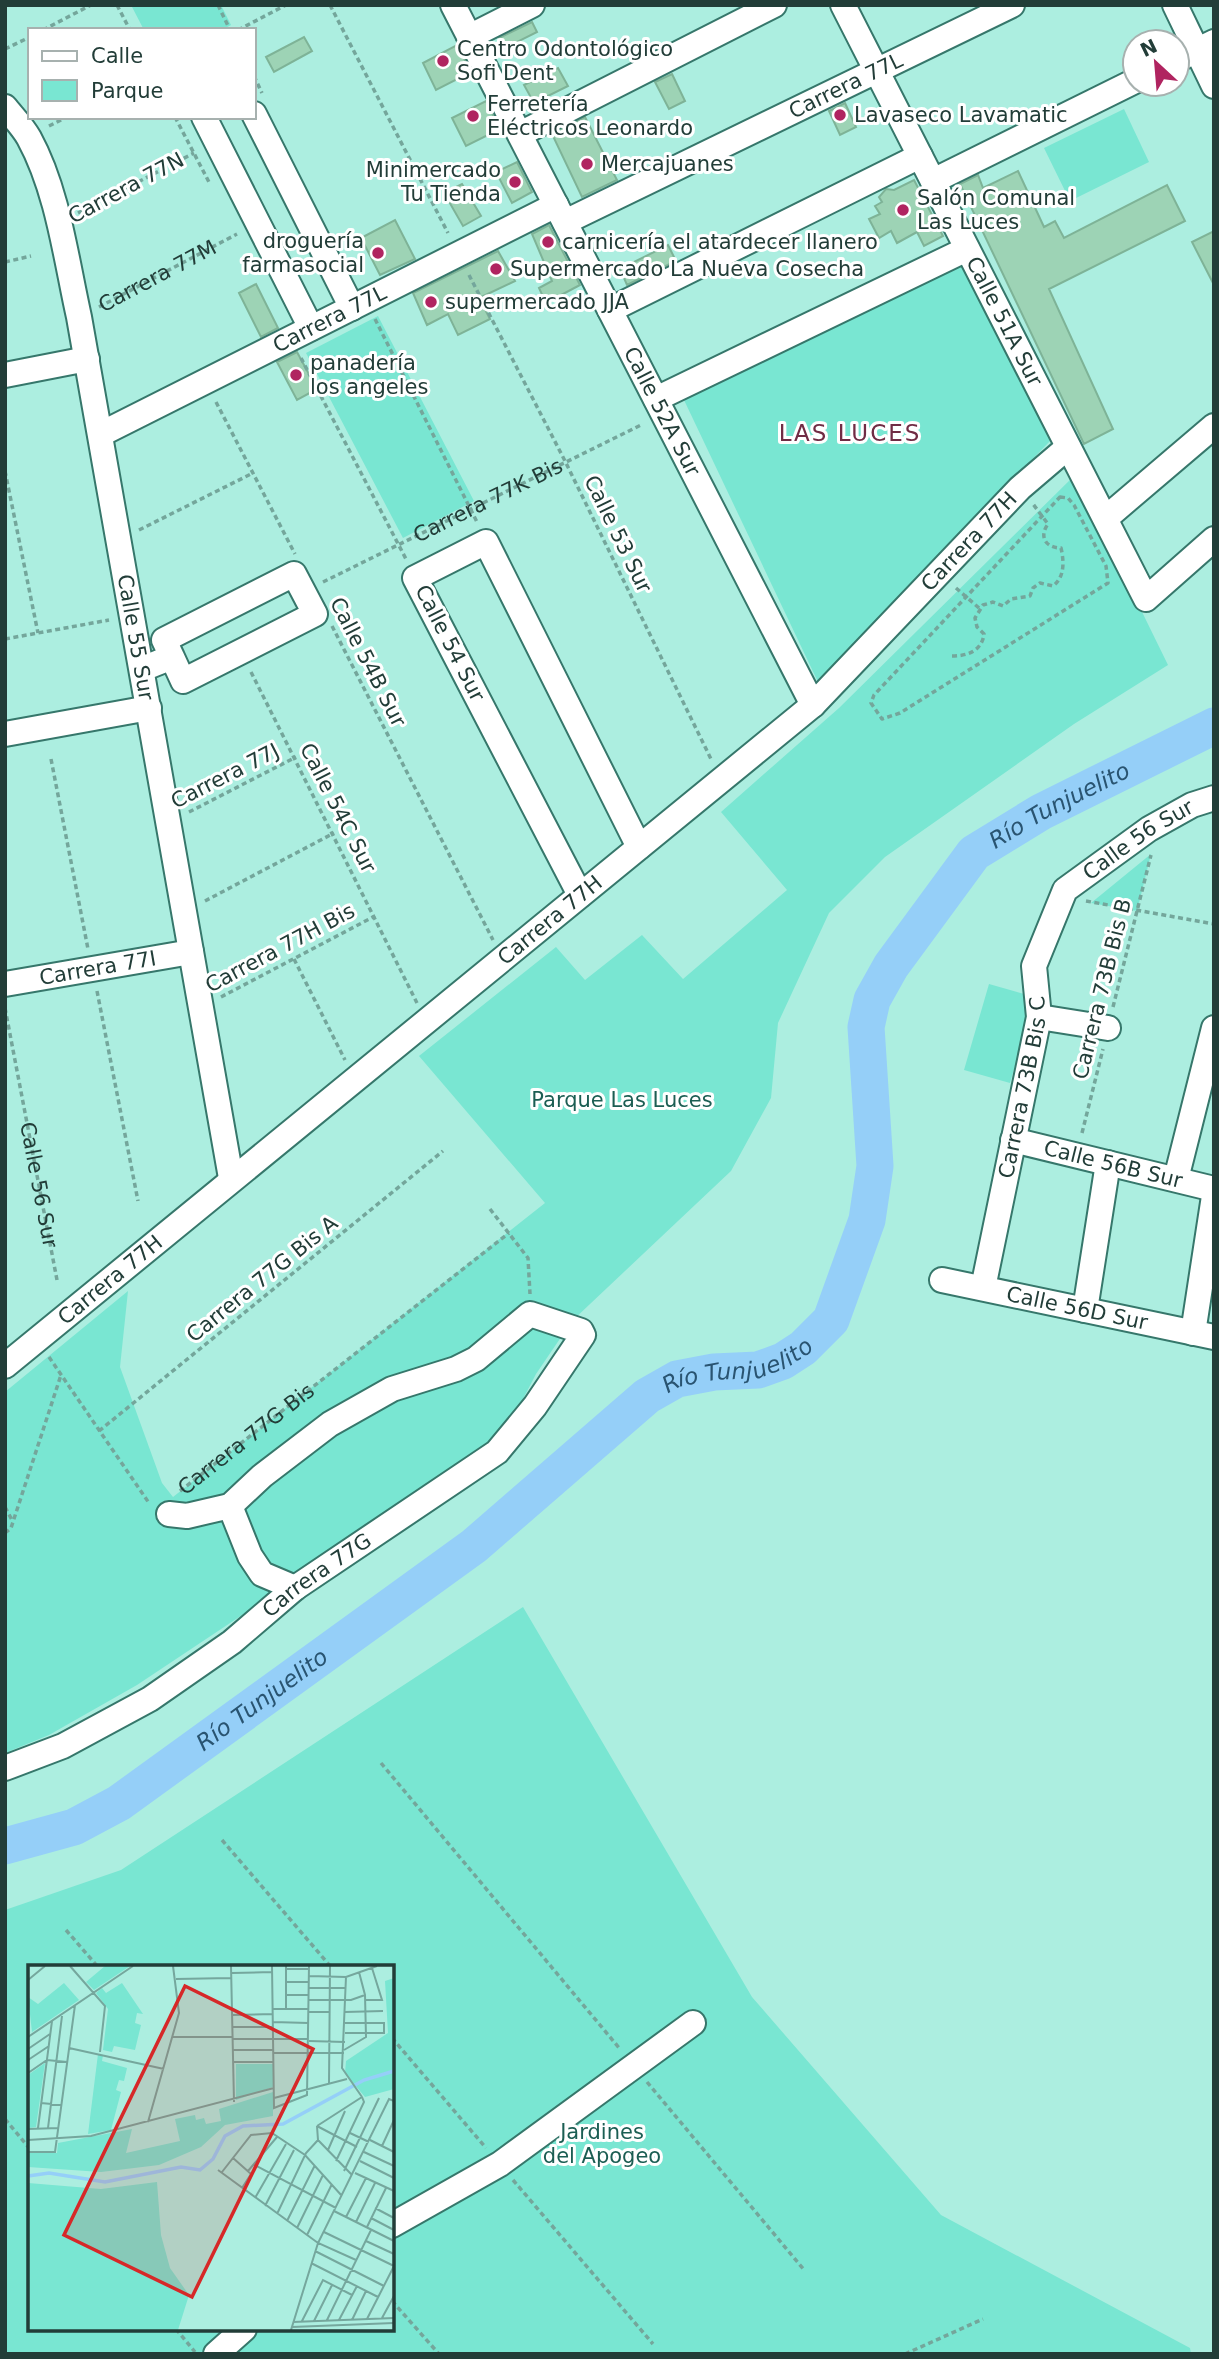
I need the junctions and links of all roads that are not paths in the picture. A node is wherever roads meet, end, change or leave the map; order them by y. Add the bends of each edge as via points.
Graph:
1 (453, 5) edge
2 (532, 5) edge
3 (774, 5) edge
4 (843, 5) edge
5 (1012, 5) edge
6 (1175, 5) edge
7 (470, 37) junction
8 (1196, 51) edge
9 (876, 71) junction
10 (1214, 86) edge
11 (1121, 88) edge
12 (5, 107) edge
13 (256, 118) edge
14 (205, 119) edge
15 (520, 134) junction
16 (920, 156) junction
17 (933, 181) junction
18 (560, 213) junction
19 (967, 249) junction
20 (352, 308) junction
21 (610, 310) junction
22 (311, 328) junction
23 (87, 359) junction
24 (5, 375) edge
25 (660, 406) junction
26 (1214, 426) edge
27 (101, 434) junction
28 (1068, 447) junction
29 (1106, 518) junction
30 (1214, 539) edge
31 (172, 657) junction
32 (142, 669) junction
33 (813, 705) junction
34 (149, 708) junction
35 (5, 734) edge
36 (1214, 798) edge
37 (639, 847) junction
38 (1065, 890) joint
39 (580, 895) junction
40 (191, 952) junction
41 (5, 985) edge
42 (1039, 1017) junction
43 (1108, 1028) road end
44 (1214, 1028) edge
45 (1204, 1110) edge
46 (1013, 1140) junction
47 (1108, 1163) junction
48 (231, 1178) junction
49 (1176, 1179) junction
50 (1214, 1189) edge
51 (1214, 1196) edge
52 (942, 1280) dead end
53 (983, 1289) junction
54 (1085, 1310) junction
55 (581, 1331) joint
56 (1203, 1335) edge
57 (5, 1366) edge
58 (230, 1506) junction
59 (169, 1514) road end
60 (295, 1588) junction
61 (5, 1768) edge
62 (693, 2023) dead end
63 (394, 2224) edge
64 (242, 2331) edge
65 (215, 2354) edge

1 - 7 street, Calle 52A Sur
2 - 7 street
3 - 15 street
4 - 9 street, Calle 51A Sur
5 - 9 street, Carrera 77L
6 - 8 street
7 - 15 street, Calle 52A Sur
8 - 10 street
9 - 16 street, Calle 51A Sur
9 - 18 street, Carrera 77L
11 - 17 street
12 - 23 street, Calle 55 Sur via 29,137 58,223
13 - 20 street
14 - 22 street
15 - 18 street, Calle 52A Sur
16 - 17 street, Calle 51A Sur
16 - 21 street
17 - 19 street, Calle 51A Sur
18 - 20 street, Carrera 77L via 458,254
18 - 21 street, Calle 52A Sur
19 - 25 street
19 - 28 street, Calle 51A Sur
20 - 22 street, Carrera 77L
21 - 25 street, Calle 52A Sur
22 - 27 street, Carrera 77L
23 - 24 street
23 - 27 street, Calle 55 Sur
25 - 33 street, Calle 52A Sur
26 - 29 street
27 - 32 street, Calle 55 Sur
28 - 29 street, Calle 51A Sur
28 - 33 street, Carrera 77H via 1020,488
29 - 30 street, Calle 51A Sur via 1146,599
31 - 31 street via 183,681 315,614 308,589 294,574 164,640
31 - 32 street
32 - 34 street, Calle 55 Sur
33 - 37 street, Carrera 77H
34 - 35 street
34 - 40 street, Calle 55 Sur
36 - 38 street, Calle 56 Sur via 1192,804 1149,829
37 - 39 street, Carrera 77H
37 - 39 street, Calle 54 Sur via 486,542 415,578
38 - 42 street, Carrera 73B Bis C via 1034,966
39 - 48 street, Carrera 77H
40 - 41 street, Carrera 77I
40 - 48 street, Calle 55 Sur
42 - 43 street
42 - 46 street, Carrera 73B Bis C
44 - 45 street
45 - 49 street
46 - 47 street, Calle 56B Sur
46 - 53 street, Carrera 73B Bis C
47 - 49 street, Calle 56B Sur
47 - 54 street
48 - 57 street, Carrera 77H
49 - 50 street, Calle 56B Sur
51 - 56 street
52 - 53 street, Calle 56D Sur
53 - 54 street, Calle 56D Sur
54 - 56 street, Calle 56D Sur
55 - 58 street, Carrera 77G Bis via 530,1314 476,1359 392,1389 330,1424
55 - 60 street, Carrera 77G via 583,1335 535,1406 497,1452
58 - 59 street, Carrera 77G Bis via 187,1516
58 - 60 street via 262,1574
60 - 61 street, Carrera 77G via 232,1642 150,1699 63,1746
62 - 63 street via 500,2164
64 - 65 street

